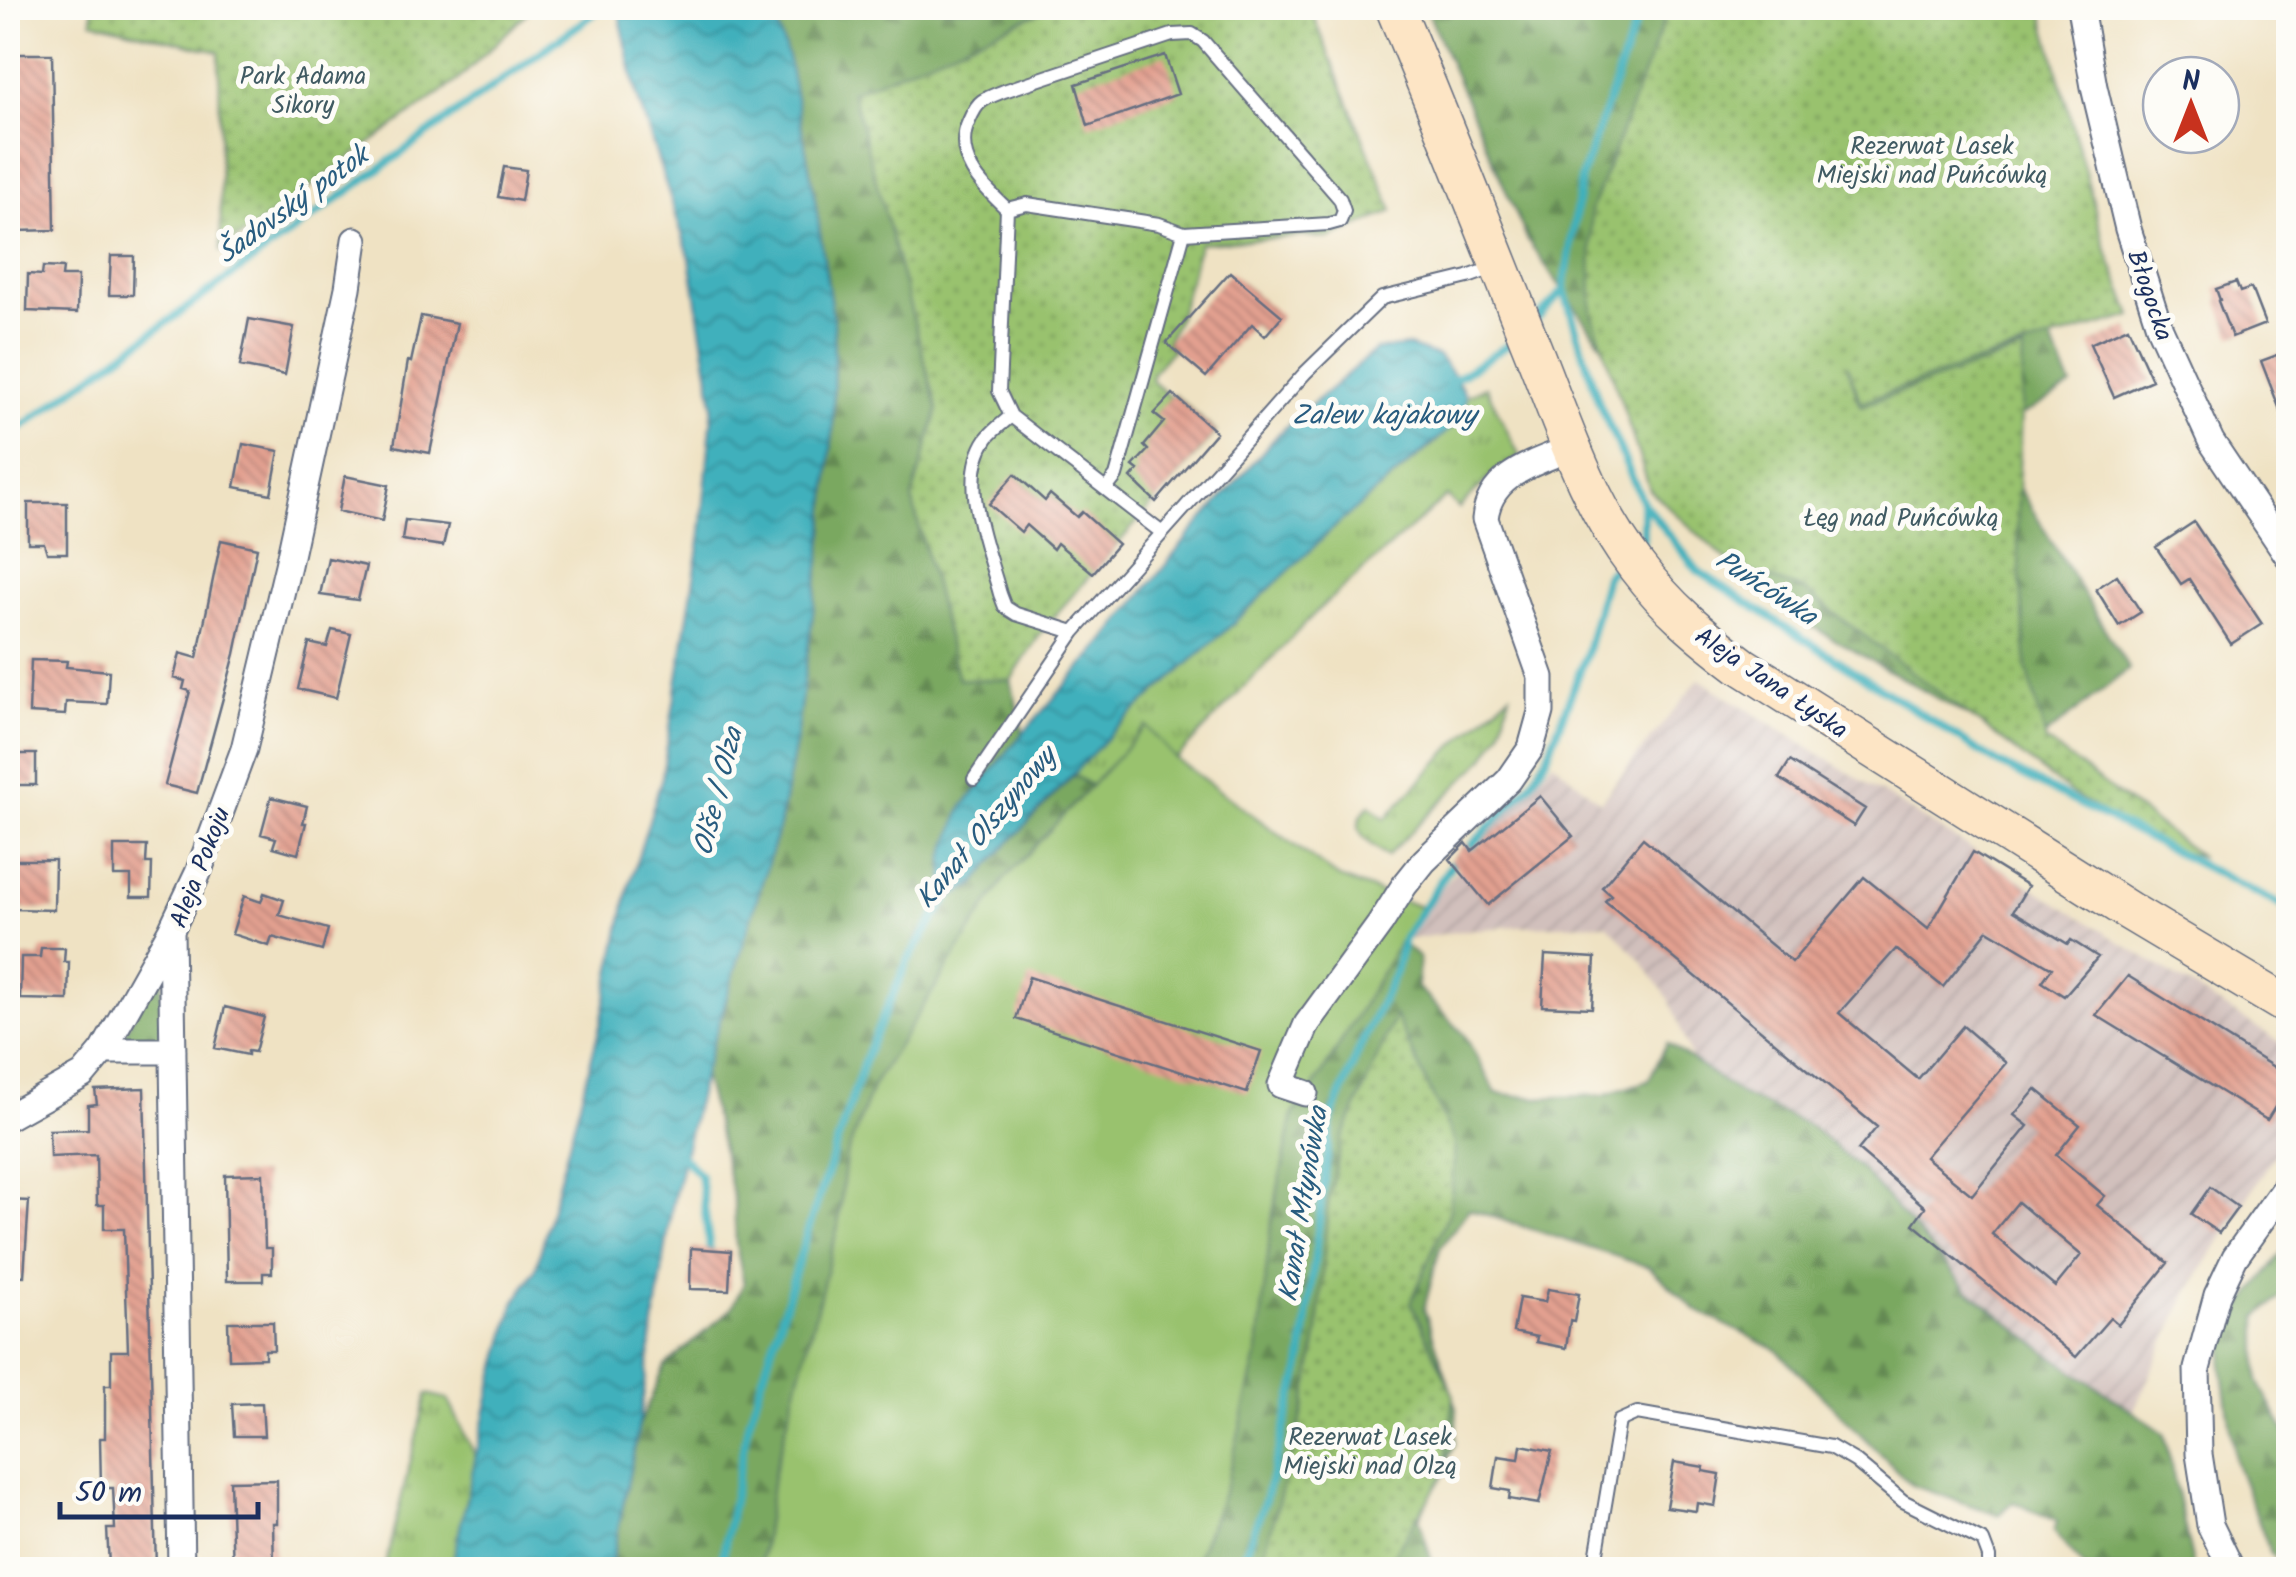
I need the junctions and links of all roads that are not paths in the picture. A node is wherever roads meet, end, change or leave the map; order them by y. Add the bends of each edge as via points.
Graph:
1 (1395, 8) edge
2 (2080, 8) edge
3 (1007, 209) junction
4 (1184, 233) junction
5 (356, 240) dead end
6 (1499, 265) junction
7 (1010, 416) junction
8 (1571, 448) junction
9 (1106, 489) junction
10 (2279, 522) edge
11 (1161, 532) junction
12 (2288, 556) edge
13 (1074, 632) junction
14 (974, 779) dead end
15 (171, 930) junction
16 (2288, 1006) edge
17 (103, 1051) junction
18 (173, 1051) junction
19 (1305, 1092) dead end
20 (8, 1117) edge
21 (2288, 1182) edge
22 (2233, 1569) edge
23 (180, 1570) edge
24 (1594, 1570) edge
25 (1988, 1570) edge

1 - 6 street, Aleja Jana Łyska
2 - 10 street, Błogocka via 2128,230 2160,329 2211,441
3 - 4 lane via 1028,204
3 - 4 lane via 968,166 963,148 966,124 979,102 1172,35 1192,34 1344,211 1340,221 1328,224
3 - 7 lane via 999,392
4 - 9 lane via 1116,476
5 - 15 street, Aleja Pokoju via 244,749
6 - 8 street, Aleja Jana Łyska
6 - 11 lane via 1382,298
7 - 9 lane
7 - 13 lane via 988,437 972,479 1000,594 1016,614
8 - 16 street, Aleja Jana Łyska via 1610,528 1684,621 1742,666
8 - 19 street via 1507,477 1486,504 1485,519 1541,677 1542,712 1531,748 1509,780 1424,861 1307,1024 1282,1084
9 - 11 lane
10 - 12 street, Błogocka
11 - 13 lane
13 - 14 lane
15 - 17 street
15 - 18 street, Aleja Pokoju
17 - 18 street
17 - 20 street via 84,1076
18 - 23 street, Aleja Pokoju
21 - 22 street via 2234,1257 2197,1369 2199,1454 2210,1524
24 - 25 lane via 1619,1421 1637,1413 1831,1447 1903,1501 1983,1541

